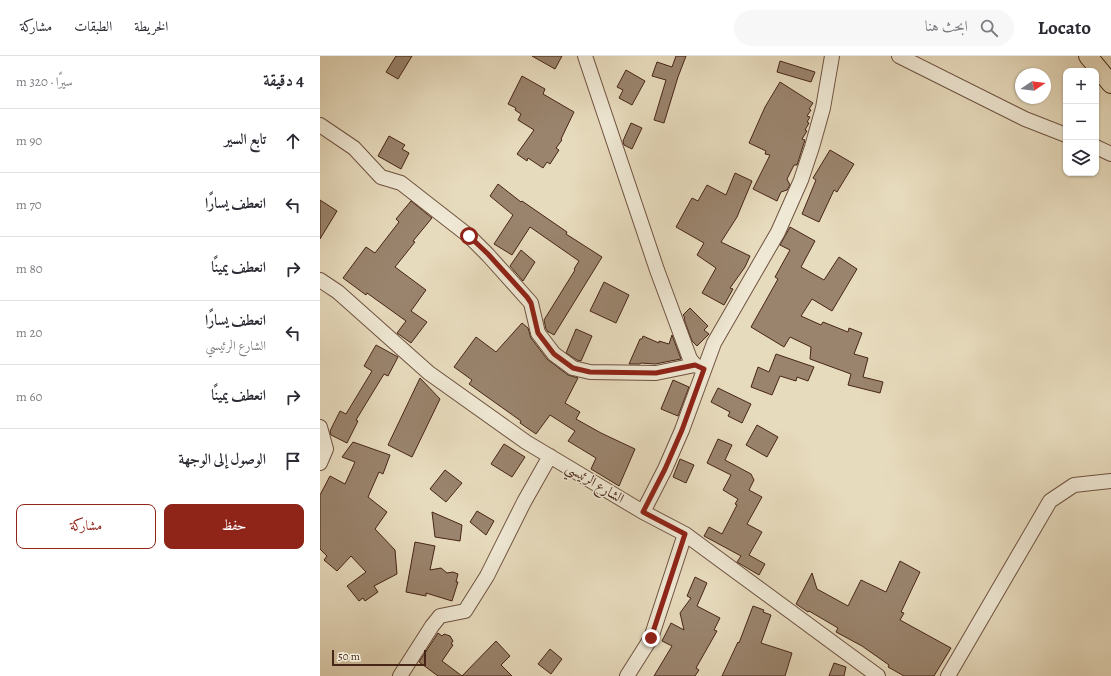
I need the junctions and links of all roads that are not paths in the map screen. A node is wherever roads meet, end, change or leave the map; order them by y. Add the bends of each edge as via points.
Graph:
1 (585, 56) edge
2 (832, 56) edge
3 (900, 56) edge
4 (1088, 56) edge
5 (1111, 84) edge
6 (320, 126) edge
7 (1063, 134) edge
8 (1099, 148) edge
9 (1111, 154) edge
10 (320, 280) edge
11 (699, 367) junction
12 (320, 427) edge
13 (550, 456) junction
14 (320, 464) edge
15 (1111, 481) edge
16 (643, 512) junction
17 (685, 534) junction
18 (400, 676) edge
19 (627, 676) edge
20 (878, 676) edge
21 (948, 676) edge

1 - 11 street via 657,270 690,359
2 - 11 street via 823,108 801,180 778,232
3 - 7 street via 1025,119
4 - 5 main road
6 - 11 street via 354,148 381,177 401,183 469,236 527,297 531,303 538,333 554,354 573,368 590,372 656,373
8 - 9 street
10 - 13 street, الشارع الرئيسي via 338,292 429,373 526,442
11 - 16 street via 676,443
12 - 14 street via 326,449
13 - 16 street, الشارع الرئيسي
13 - 18 street via 487,576 465,611 440,616
15 - 21 street via 1074,485 1050,501
16 - 17 street, الشارع الرئيسي
17 - 19 street via 651,638
17 - 20 street, الشارع الرئيسي

